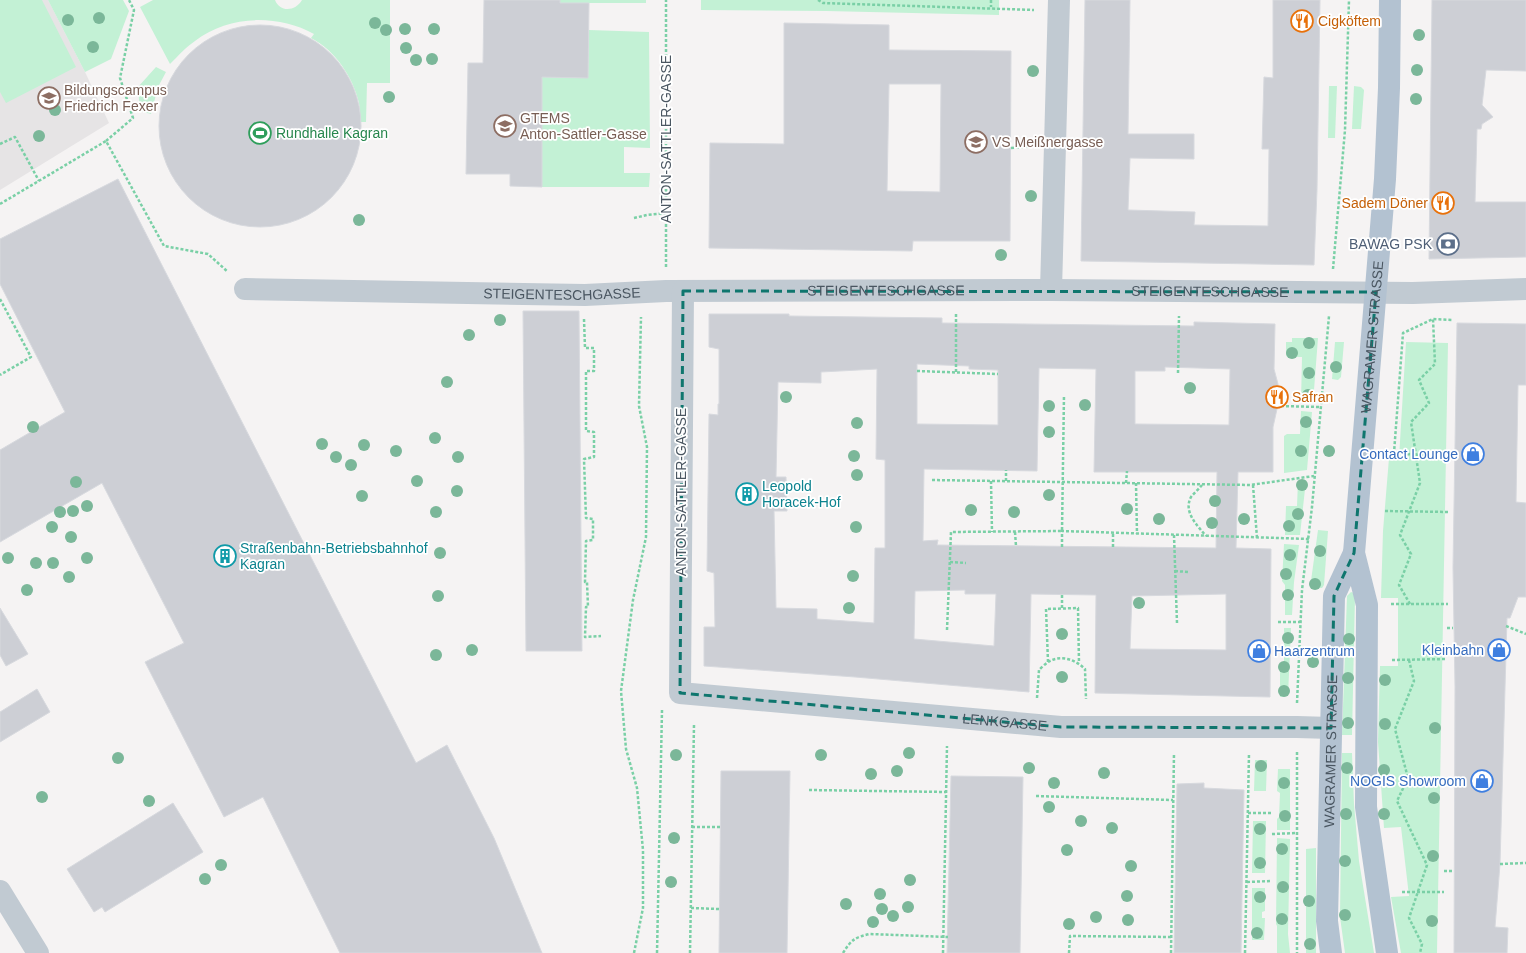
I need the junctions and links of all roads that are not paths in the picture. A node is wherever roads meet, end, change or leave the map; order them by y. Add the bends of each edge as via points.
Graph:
1 (1390, 0) edge
2 (1059, 6) edge
3 (246, 289) road end
4 (1526, 289) edge
5 (1052, 290) junction
6 (683, 291) junction
7 (1376, 292) junction
8 (1354, 553) junction
9 (680, 693) joint
10 (1331, 728) junction
11 (0, 891) edge
12 (38, 953) edge
13 (1331, 953) edge
14 (1387, 953) edge

1 - 7 main road, WAGRAMER STRASSE via 1385,172
2 - 5 street
3 - 6 street, STEIGENTESCHGASSE via 585,295
4 - 7 street, STEIGENTESCHGASSE
5 - 6 street, STEIGENTESCHGASSE
5 - 7 street, STEIGENTESCHGASSE
6 - 9 street, ANTON-SATTLER-GASSE
7 - 8 main road, WAGRAMER STRASSE
8 - 10 main road, WAGRAMER STRASSE via 1334,596
8 - 14 main road, WAGRAMER STRASSE via 1367,604 1366,808
9 - 10 street, LENKGASSE via 1061,727
10 - 13 main road, WAGRAMER STRASSE via 1327,921
11 - 12 street

